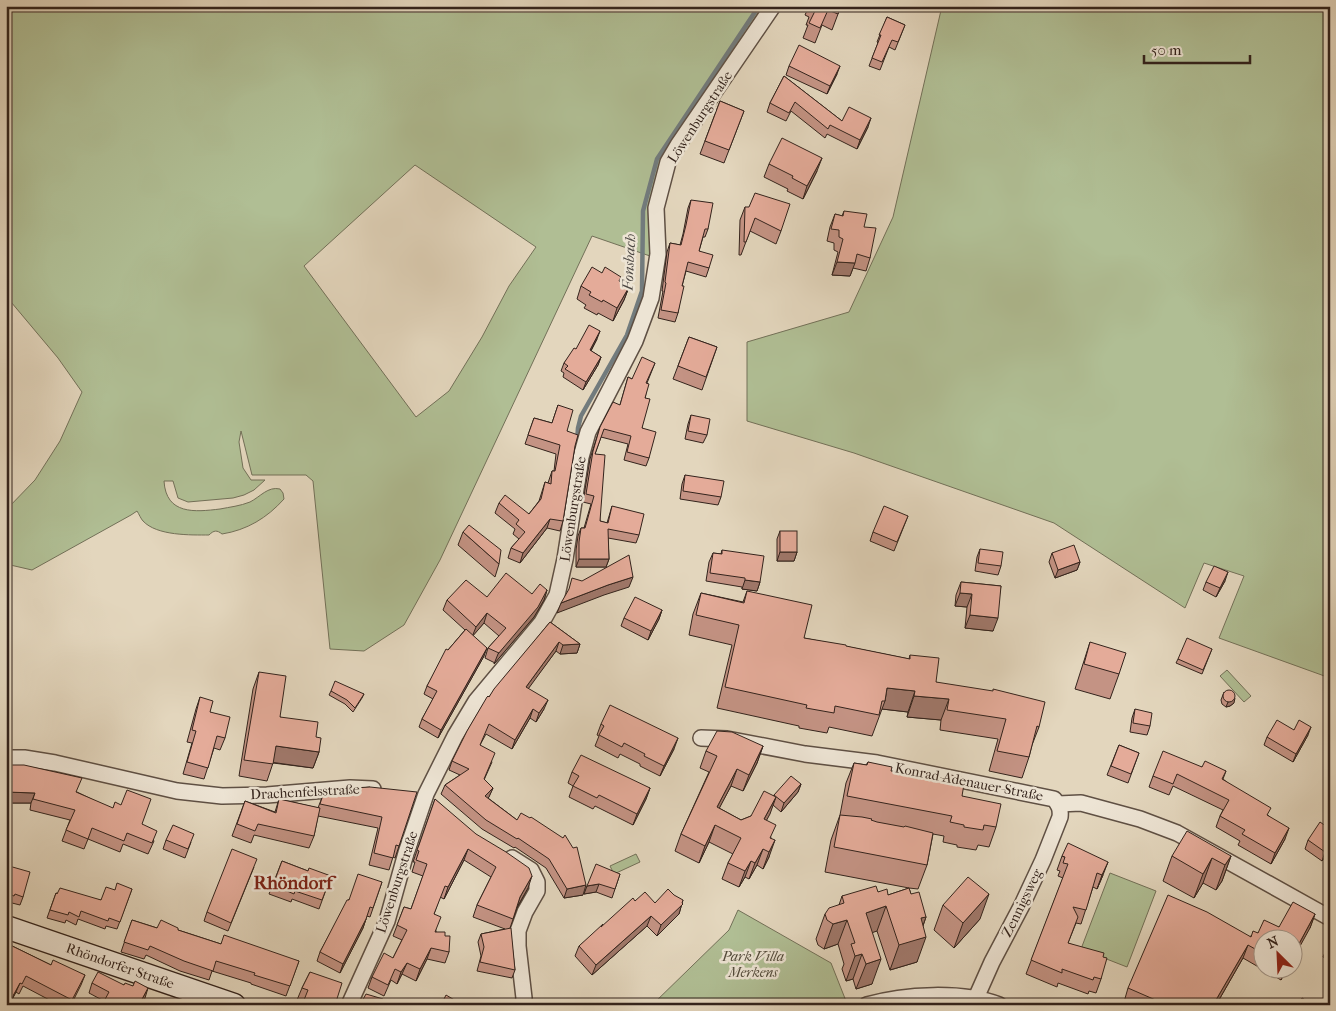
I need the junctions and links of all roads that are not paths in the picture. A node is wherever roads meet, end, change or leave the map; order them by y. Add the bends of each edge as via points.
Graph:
1 (773, 6) edge
2 (701, 738) dead end
3 (6, 758) edge
4 (388, 790) edge
5 (407, 792) edge
6 (426, 794) junction
7 (1058, 804) junction
8 (438, 805) edge
9 (501, 851) edge
10 (1330, 918) edge
11 (6, 927) edge
12 (976, 998) junction
13 (234, 1005) edge
14 (348, 1005) edge
15 (523, 1005) edge
16 (867, 1005) edge
17 (999, 1005) edge

1 - 6 street, Löwenburgstraße via 668,162 656,208 658,254 652,298 636,341 588,432 557,596 542,622 476,701
2 - 7 street, Konrad-Adenauer-Straße via 727,739 877,764 1046,797
3 - 4 street, Drachenfelsstraße via 55,763 176,791 222,796 350,788
5 - 6 street
6 - 8 street
6 - 14 street, Löwenburgstraße via 387,921
7 - 10 street, Konrad-Adenauer-Straße via 1081,803 1177,833
7 - 12 street, Zennigsweg via 1060,817 1043,860
9 - 15 street via 531,870 537,882 537,891 518,931
11 - 13 main road, Rhöndorfer Straße
12 - 16 street via 922,996
12 - 17 street

